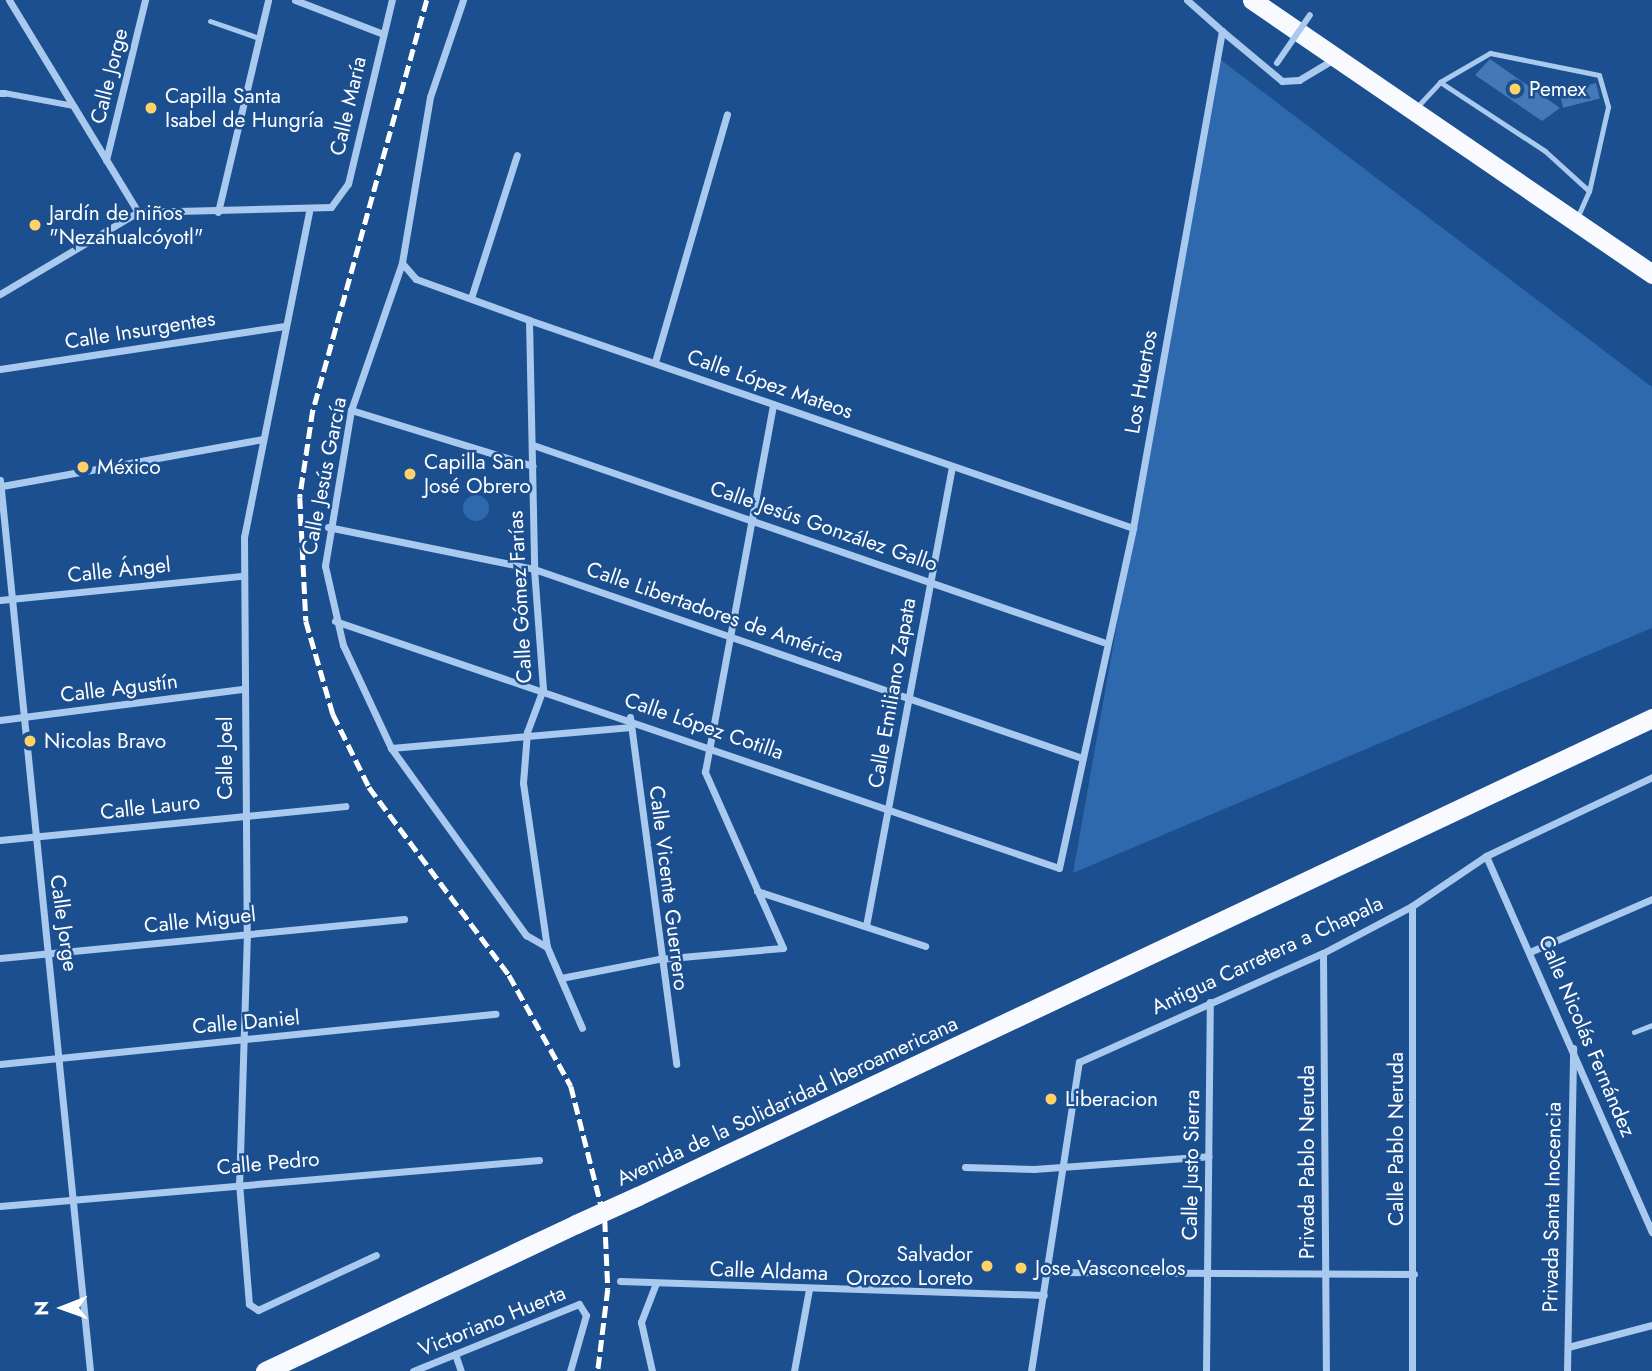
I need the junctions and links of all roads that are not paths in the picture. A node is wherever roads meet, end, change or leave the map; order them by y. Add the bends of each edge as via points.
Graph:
1 (9, 0) edge
2 (145, 0) edge
3 (268, 0) edge
4 (295, 0) edge
5 (392, 0) edge
6 (463, 0) edge
7 (1187, 0) edge
8 (1252, 0) edge
9 (1310, 15) dead end
10 (210, 21) dead end
11 (1222, 31) junction
12 (383, 34) junction
13 (259, 38) junction
14 (1332, 60) junction
15 (1278, 63) dead end
16 (1440, 82) junction
17 (2, 93) edge
18 (74, 106) junction
19 (1411, 113) junction
20 (727, 114) dead end
21 (517, 155) dead end
22 (106, 160) junction
23 (1590, 191) junction
24 (138, 212) junction
25 (218, 212) junction
26 (309, 212) junction
27 (1573, 225) junction
28 (402, 263) junction
29 (1652, 274) edge
30 (0, 295) edge
31 (471, 298) junction
32 (529, 320) junction
33 (285, 326) junction
34 (655, 362) junction
35 (0, 369) edge
36 (773, 404) junction
37 (351, 410) junction
38 (262, 439) junction
39 (533, 445) junction
40 (533, 466) junction
41 (952, 466) junction
42 (1, 483) edge
43 (755, 522) junction
44 (328, 527) junction
45 (1132, 528) junction
46 (534, 569) junction
47 (242, 576) junction
48 (931, 580) junction
49 (15, 598) junction
50 (0, 600) edge
51 (335, 621) junction
52 (732, 637) junction
53 (1103, 642) junction
54 (242, 689) junction
55 (543, 690) junction
56 (911, 695) junction
57 (630, 717) junction
58 (23, 718) junction
59 (1652, 718) edge
60 (0, 720) edge
61 (631, 727) junction
62 (527, 732) junction
63 (706, 744) junction
64 (391, 748) junction
65 (1082, 758) junction
66 (1652, 777) edge
67 (345, 806) dead end
68 (888, 810) junction
69 (243, 815) junction
70 (34, 836) junction
71 (0, 840) edge
72 (1486, 856) junction
73 (1059, 868) joint
74 (757, 891) junction
75 (1652, 899) edge
76 (1412, 906) junction
77 (404, 919) dead end
78 (866, 926) junction
79 (247, 933) junction
80 (925, 946) dead end
81 (547, 947) junction
82 (1532, 951) junction
83 (51, 953) junction
84 (1323, 953) junction
85 (0, 958) edge
86 (659, 959) junction
87 (561, 978) junction
88 (1210, 1002) junction
89 (495, 1014) dead end
90 (1652, 1026) edge
91 (582, 1028) dead end
92 (1634, 1032) dead end
93 (242, 1040) junction
94 (1573, 1044) junction
95 (63, 1058) junction
96 (0, 1064) edge
97 (676, 1064) dead end
98 (1209, 1156) junction
99 (539, 1160) dead end
100 (1064, 1166) junction
101 (965, 1167) dead end
102 (239, 1183) junction
103 (70, 1199) junction
104 (0, 1206) edge
105 (1652, 1232) edge
106 (376, 1255) dead end
107 (1047, 1272) junction
108 (1207, 1273) junction
109 (1414, 1273) junction
110 (1325, 1274) junction
111 (620, 1281) dead end
112 (655, 1285) junction
113 (809, 1290) junction
114 (1044, 1295) junction
115 (1652, 1325) edge
116 (1568, 1347) junction
117 (455, 1354) junction
118 (90, 1371) edge
119 (265, 1371) edge
120 (413, 1371) edge
121 (461, 1371) edge
122 (570, 1371) edge
123 (652, 1371) edge
124 (794, 1371) edge
125 (1031, 1371) edge
126 (1206, 1371) edge
127 (1326, 1371) edge
128 (1412, 1371) edge
129 (1567, 1371) edge

1 - 18 street
2 - 22 street, Calle Jorge
3 - 13 street
4 - 12 street
5 - 12 street, Calle María
6 - 28 street, Calle Jesús García via 430,97
7 - 11 street
8 - 14 highway
9 - 15 street, bridge
10 - 13 lane
11 - 14 street via 1282,80 1299,80
11 - 45 street, Los Huertos
12 - 26 street, Calle María via 348,184 324,210
13 - 25 street
14 - 19 highway
16 - 19 lane
16 - 23 lane via 1545,151
16 - 23 lane via 1490,52 1599,75 1608,107
17 - 18 street
18 - 22 street
19 - 27 highway
20 - 34 street
21 - 31 street
22 - 24 street
23 - 27 lane
24 - 25 street
24 - 30 street
25 - 26 street
26 - 33 street, Calle Joel
27 - 29 highway
28 - 31 street, Calle López Mateos via 416,279
28 - 37 street, Calle Jesús García
31 - 32 street, Calle López Mateos
32 - 34 street, Calle López Mateos
32 - 39 street, Calle Gómez Farías
33 - 35 street, Calle Insurgentes
33 - 38 street, Calle Joel
34 - 36 street, Calle López Mateos
36 - 41 street, Calle López Mateos
36 - 43 street
37 - 40 street
37 - 44 street, Calle Jesús García
38 - 42 street
38 - 47 street, Calle Joel
39 - 40 street, Calle Gómez Farías
39 - 43 street, Calle Jesús González Gallo
40 - 46 street, Calle Gómez Farías
41 - 45 street, Calle López Mateos
41 - 48 street, Calle Emiliano Zapata
42 - 49 street, Calle Jorge
43 - 48 street, Calle Jesús González Gallo
43 - 52 street
44 - 46 street, Calle Libertadores de América
44 - 51 street, Calle Jesús García via 324,566
45 - 53 street, Los Huertos
46 - 52 street, Calle Libertadores de América
46 - 55 street, Calle Gómez Farías
47 - 49 street, Calle Ángel
47 - 54 street, Calle Joel
48 - 53 street, Calle Jesús González Gallo
48 - 56 street, Calle Emiliano Zapata
49 - 50 street, Calle Ángel
49 - 58 street, Calle Jorge
51 - 55 street, Calle López Cotilla
51 - 64 street, Calle Jesús García
52 - 56 street, Calle Libertadores de América
52 - 63 street
53 - 65 street, Los Huertos
54 - 58 street, Calle Agustín
54 - 69 street, Calle Joel
55 - 57 street, Calle López Cotilla
55 - 62 street, Calle Gómez Farías
56 - 65 street, Calle Libertadores de América
56 - 68 street, Calle Emiliano Zapata
57 - 61 street, Calle Vicente Guerrero
57 - 63 street, Calle López Cotilla
58 - 60 street, Calle Agustín
58 - 70 street, Calle Jorge
59 - 119 highway, Avenida de la Solidaridad Iberoamericana, bridge
61 - 62 street
61 - 86 street, Calle Vicente Guerrero
62 - 64 street
62 - 81 street, Calle Gómez Farías via 523,783
63 - 68 street, Calle López Cotilla
63 - 74 street via 710,794
64 - 81 street, Calle Jesús García via 526,935
65 - 73 street, Los Huertos
66 - 72 street, Antigua Carretera a Chapala
67 - 69 street, Calle Lauro
68 - 73 street, Calle López Cotilla
68 - 78 street, Calle Emiliano Zapata
69 - 70 street, Calle Lauro
69 - 79 street, Calle Joel
70 - 71 street, Calle Lauro
70 - 83 street, Calle Jorge
72 - 76 street, Antigua Carretera a Chapala
72 - 82 street, Calle Nicolás Fernández
74 - 78 street
74 - 86 street via 783,948
75 - 82 street
76 - 84 street, Antigua Carretera a Chapala
76 - 109 street, Calle Pablo Neruda
77 - 79 street, Calle Miguel
78 - 80 street
79 - 83 street, Calle Miguel
79 - 93 street, Calle Joel
81 - 87 street, Calle Gómez Farías
82 - 94 street, Calle Nicolás Fernández
83 - 85 street, Calle Miguel
83 - 95 street, Calle Jorge
84 - 88 street, Antigua Carretera a Chapala
84 - 110 street, Privada Pablo Neruda
86 - 87 street
86 - 97 street, Calle Vicente Guerrero
87 - 91 street, Calle Gómez Farías
88 - 98 street, Calle Justo Sierra
88 - 100 street, Antigua Carretera a Chapala via 1079,1062
89 - 93 street, Calle Daniel
90 - 92 lane
93 - 95 street, Calle Daniel
93 - 102 street, Calle Joel
94 - 105 street, Calle Nicolás Fernández
94 - 116 street, Privada Santa Inocencia
95 - 96 street, Calle Daniel
95 - 103 street, Calle Jorge
98 - 100 street
98 - 108 street, Calle Justo Sierra
99 - 102 street, Calle Pedro
100 - 101 street
100 - 107 street
102 - 103 street, Calle Pedro
102 - 106 street, Calle Joel via 253,1310
103 - 104 street, Calle Pedro
103 - 118 street, Calle Jorge
107 - 108 street
107 - 114 street
108 - 110 street
108 - 126 street, Calle Justo Sierra
109 - 110 street
109 - 128 street, Calle Pablo Neruda
110 - 127 street, Privada Pablo Neruda
111 - 112 street, Calle Aldama
112 - 113 street, Calle Aldama
112 - 123 street via 641,1322
113 - 114 street, Calle Aldama
113 - 124 street
114 - 125 street
115 - 116 street
116 - 129 street, Privada Santa Inocencia
117 - 120 street, Victoriano Huerta
117 - 121 street
117 - 122 street, Victoriano Huerta via 573,1304 584,1306

